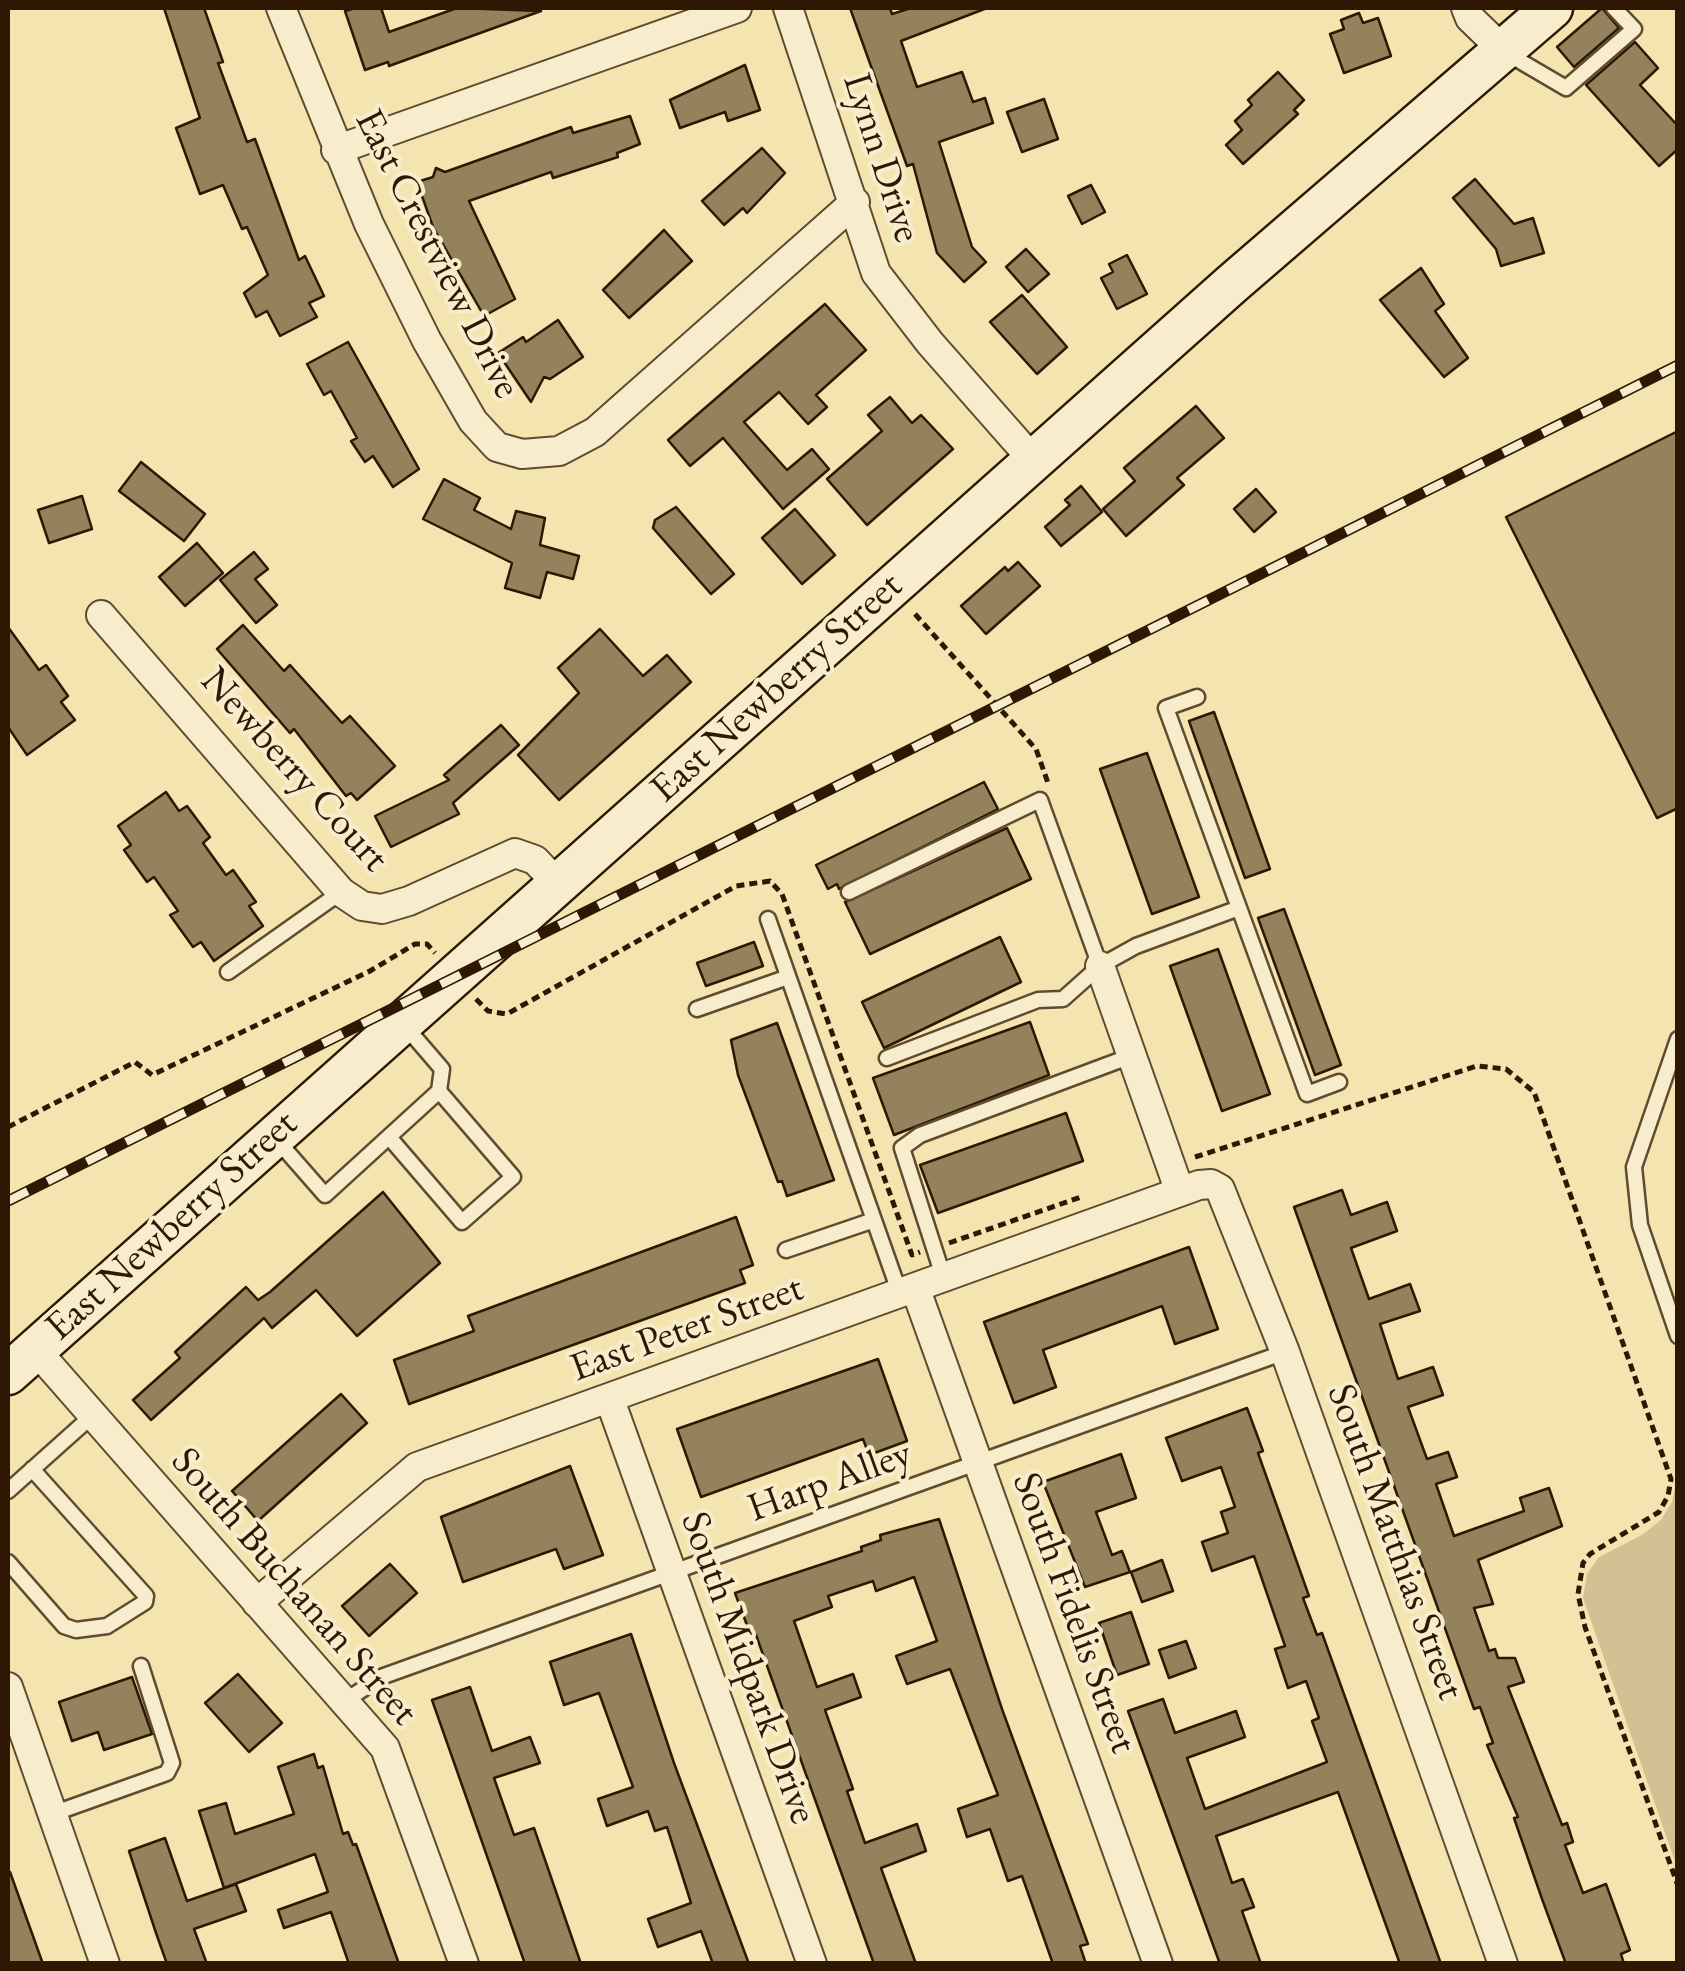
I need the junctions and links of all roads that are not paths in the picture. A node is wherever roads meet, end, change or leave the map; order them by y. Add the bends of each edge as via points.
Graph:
1 (282, 8) edge
2 (737, 8) edge
3 (788, 8) edge
4 (1466, 8) edge
5 (1552, 8) edge
6 (1614, 8) edge
7 (1503, 50) junction
8 (336, 150) junction
9 (855, 202) junction
10 (1033, 460) junction
11 (100, 615) dead end
12 (1197, 697) dead end
13 (557, 883) junction
14 (342, 892) junction
15 (849, 892) dead end
16 (1239, 908) junction
17 (768, 919) dead end
18 (1100, 966) junction
19 (228, 972) dead end
20 (788, 977) junction
21 (697, 1009) dead end
22 (402, 1022) junction
23 (1678, 1039) edge
24 (1131, 1056) junction
25 (887, 1058) dead end
26 (1339, 1082) dead end
27 (439, 1092) junction
28 (272, 1135) junction
29 (389, 1137) junction
30 (1175, 1180) junction
31 (874, 1220) junction
32 (786, 1250) dead end
33 (944, 1280) junction
34 (908, 1292) junction
35 (1678, 1336) edge
36 (1284, 1352) junction
37 (21, 1361) edge
38 (610, 1400) junction
39 (92, 1415) junction
40 (977, 1464) junction
41 (32, 1469) junction
42 (8, 1491) edge
43 (8, 1562) edge
44 (672, 1573) junction
45 (257, 1603) junction
46 (141, 1666) dead end
47 (8, 1687) edge
48 (344, 1701) junction
49 (52, 1814) junction
50 (105, 1964) edge
51 (464, 1964) edge
52 (812, 1964) edge
53 (1158, 1964) edge
54 (1503, 1964) edge

1 - 8 street, East Crestview Drive
2 - 8 street
3 - 9 street, Lynn Drive
4 - 7 street
5 - 7 main road, East Newberry Street
6 - 7 lane via 1634,29 1566,88
7 - 10 main road, East Newberry Street
8 - 9 street, East Crestview Drive via 473,421 497,447 522,454 559,451 594,432
9 - 10 street, Lynn Drive via 876,273
10 - 13 main road, East Newberry Street
11 - 14 street, Newberry Court
12 - 16 lane via 1166,708
13 - 14 street, Newberry Court via 534,860 515,853 382,909 362,906
13 - 22 main road, East Newberry Street
14 - 19 lane
15 - 18 lane via 1040,800
16 - 18 lane
16 - 26 lane via 1307,1094
17 - 20 lane
18 - 24 street
18 - 25 lane via 1063,999 1038,1000
20 - 21 lane
20 - 31 lane
22 - 27 lane via 442,1069
22 - 28 main road, East Newberry Street
23 - 35 lane via 1634,1166 1640,1225
24 - 30 street
24 - 33 lane via 920,1134 902,1148
27 - 29 lane
27 - 29 lane via 513,1177 462,1222
28 - 29 lane via 325,1196
28 - 37 main road, East Newberry Street
30 - 33 street, East Peter Street
30 - 36 street, South Matthias Street via 1220,1188
31 - 32 lane
31 - 34 lane
33 - 34 street, East Peter Street
34 - 38 street, East Peter Street
34 - 40 street, South Fidelis Street
36 - 40 lane, Harp Alley
36 - 54 street, South Matthias Street
37 - 39 street, South Buchanan Street
38 - 44 street, South Midpark Drive
38 - 45 street, East Peter Street via 417,1467
39 - 41 lane
39 - 45 street, South Buchanan Street
40 - 44 lane, Harp Alley
40 - 53 street, South Fidelis Street
41 - 42 lane
41 - 43 lane via 145,1602 107,1626 76,1630 64,1626
44 - 48 lane, Harp Alley via 381,1676
44 - 52 street, South Midpark Drive
45 - 48 street, South Buchanan Street
46 - 49 lane via 172,1764 167,1773
47 - 49 street
48 - 51 street, South Buchanan Street via 385,1748 398,1774
49 - 50 street

